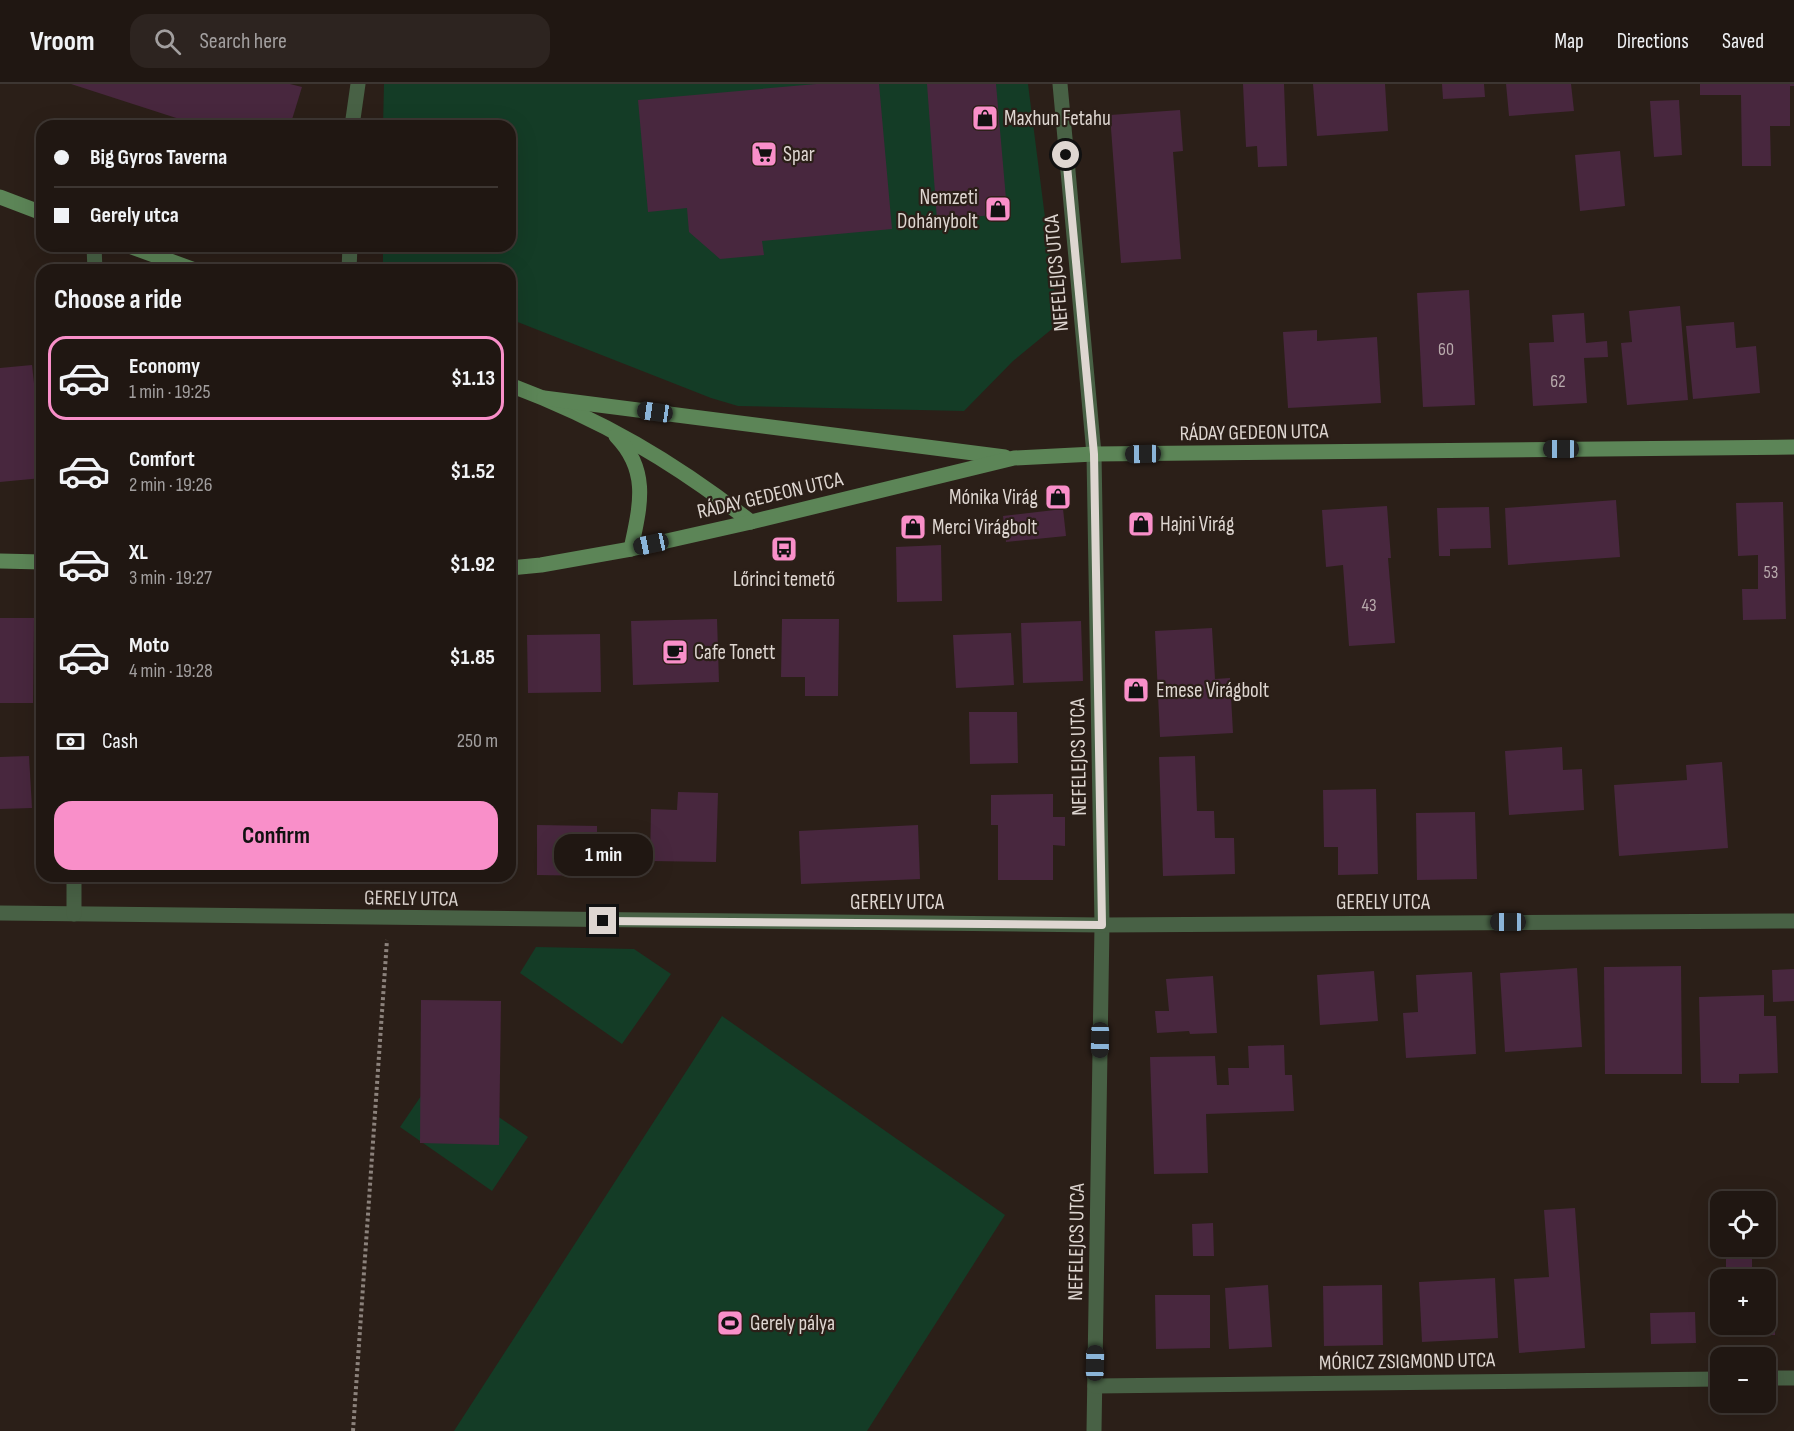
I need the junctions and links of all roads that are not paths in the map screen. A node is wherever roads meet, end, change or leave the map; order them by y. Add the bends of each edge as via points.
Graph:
1 (357, 84) edge
2 (1060, 84) edge
3 (353, 120) edge
4 (0, 197) edge
5 (36, 211) edge
6 (146, 252) edge
7 (178, 264) edge
8 (516, 387) edge
9 (544, 398) junction
10 (605, 426) junction
11 (1794, 447) edge
12 (1094, 454) junction
13 (1014, 458) junction
14 (750, 522) junction
15 (631, 549) junction
16 (0, 561) edge
17 (36, 562) edge
18 (516, 567) edge
19 (74, 882) edge
20 (0, 913) edge
21 (74, 914) junction
22 (1794, 921) edge
23 (1102, 925) junction
24 (1710, 1378) edge
25 (1776, 1378) edge
26 (1794, 1378) edge
27 (1095, 1386) junction
28 (1094, 1431) edge

1 - 3 street
2 - 12 street, NEFELEJCS UTCA
4 - 5 main road
6 - 7 main road
8 - 9 main road
9 - 10 main road
9 - 13 main road
10 - 14 main road via 668,462
10 - 15 main road via 625,446 638,471 640,499
11 - 12 main road, RÁDAY GEDEON UTCA
12 - 13 main road, RÁDAY GEDEON UTCA
12 - 23 street, NEFELEJCS UTCA
13 - 14 main road, RÁDAY GEDEON UTCA
14 - 15 main road, RÁDAY GEDEON UTCA
15 - 18 main road, RÁDAY GEDEON UTCA
16 - 17 main road
19 - 21 street
20 - 21 street, GERELY UTCA
21 - 23 street, GERELY UTCA
22 - 23 street, GERELY UTCA
23 - 27 street, NEFELEJCS UTCA
24 - 27 street, MÓRICZ ZSIGMOND UTCA
25 - 26 street
27 - 28 street, NEFELEJCS UTCA

